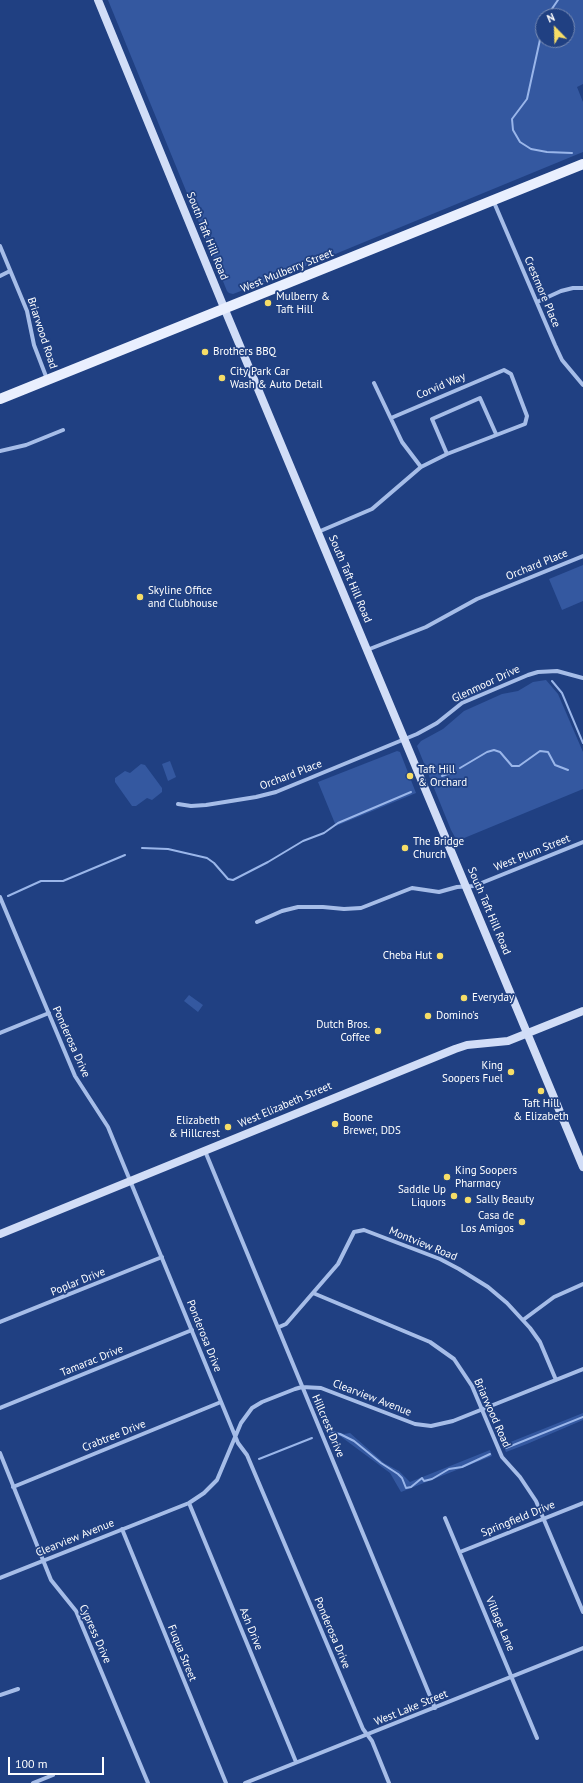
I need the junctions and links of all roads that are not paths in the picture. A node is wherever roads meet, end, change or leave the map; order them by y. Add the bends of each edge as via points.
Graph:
1 (98, 0) edge
2 (583, 164) edge
3 (493, 200) junction
4 (0, 246) edge
5 (10, 271) junction
6 (0, 276) edge
7 (583, 288) edge
8 (537, 302) junction
9 (225, 310) junction
10 (48, 380) junction
11 (374, 383) dead end
12 (583, 385) edge
13 (0, 399) edge
14 (391, 418) junction
15 (62, 430) dead end
16 (496, 434) junction
17 (0, 451) edge
18 (447, 454) junction
19 (421, 467) junction
20 (318, 532) junction
21 (583, 556) edge
22 (367, 650) junction
23 (583, 678) edge
24 (404, 739) junction
25 (178, 804) dead end
26 (583, 842) edge
27 (466, 887) junction
28 (0, 898) edge
29 (257, 922) dead end
30 (583, 1012) edge
31 (49, 1013) junction
32 (0, 1033) edge
33 (528, 1034) junction
34 (205, 1151) junction
35 (583, 1166) edge
36 (130, 1181) junction
37 (0, 1234) edge
38 (162, 1258) junction
39 (583, 1284) edge
40 (313, 1293) junction
41 (523, 1320) junction
42 (0, 1322) edge
43 (279, 1327) junction
44 (192, 1330) junction
45 (583, 1369) edge
46 (556, 1380) junction
47 (302, 1387) junction
48 (221, 1402) junction
49 (0, 1408) edge
50 (482, 1410) junction
51 (235, 1437) junction
52 (0, 1453) edge
53 (13, 1487) junction
54 (189, 1503) junction
55 (583, 1503) edge
56 (445, 1518) dead end
57 (543, 1519) junction
58 (122, 1529) junction
59 (460, 1552) junction
60 (43, 1561) junction
61 (0, 1578) edge
62 (583, 1612) edge
63 (583, 1648) edge
64 (512, 1677) junction
65 (18, 1689) dead end
66 (0, 1696) edge
67 (435, 1708) junction
68 (367, 1735) junction
69 (537, 1738) dead end
70 (296, 1762) junction
71 (53, 1775) dead end
72 (32, 1783) edge
73 (148, 1783) edge
74 (226, 1783) edge
75 (245, 1783) edge
76 (389, 1783) edge

1 - 9 main road, South Taft Hill Road
2 - 3 main road, West Mulberry Street
3 - 8 street, Crestmore Place
3 - 9 main road, West Mulberry Street
4 - 5 street, Briarwood Road
5 - 6 street
5 - 10 street, Briarwood Road via 27,311 34,345
7 - 8 street via 562,291
8 - 12 street, Crestmore Place via 562,360
9 - 10 main road, West Mulberry Street
9 - 20 main road, South Taft Hill Road
10 - 13 main road, West Mulberry Street
11 - 14 street
14 - 16 street, Corvid Way via 504,370 511,374 527,416 525,424
14 - 19 street via 402,442
15 - 17 street via 26,445
16 - 18 street
16 - 18 street via 480,398 432,419
18 - 19 street
19 - 20 street via 372,509
20 - 22 main road, South Taft Hill Road
21 - 22 street, Orchard Place via 477,599 426,627
22 - 24 main road, South Taft Hill Road
23 - 24 street, Glenmoor Drive via 557,671 528,675 462,703 429,728
24 - 25 street, Orchard Place via 266,795 191,806
24 - 27 main road, South Taft Hill Road
26 - 27 street, West Plum Street
27 - 29 street, West Plum Street via 439,892 412,888 354,909 298,907
27 - 33 main road, South Taft Hill Road
28 - 31 street, Ponderosa Drive
30 - 33 main road, West Elizabeth Street
31 - 32 street
31 - 36 street, Ponderosa Drive via 75,1076 108,1127
33 - 34 main road, West Elizabeth Street via 501,1043 467,1045 455,1049
33 - 35 main road, South Taft Hill Road
34 - 36 main road, West Elizabeth Street
34 - 43 street, Hillcrest Drive
36 - 37 main road, West Elizabeth Street
36 - 38 street, Ponderosa Drive
38 - 42 street, Poplar Drive
38 - 44 street, Ponderosa Drive
39 - 41 street via 554,1297
40 - 41 street, Montview Road via 338,1264 354,1232 364,1230 459,1268 488,1287
40 - 43 street, Montview Road via 286,1324
40 - 50 street, Briarwood Road via 440,1348 454,1359 463,1371
41 - 46 street, Montview Road via 540,1342
43 - 47 street, Hillcrest Drive
44 - 48 street, Ponderosa Drive
44 - 49 street, Tamarac Drive
45 - 46 street, Clearview Avenue
46 - 50 street, Clearview Avenue
47 - 50 street, Clearview Avenue via 332,1391 414,1424 444,1424
47 - 51 street, Clearview Avenue via 252,1408
47 - 67 street, Hillcrest Drive
48 - 51 street, Ponderosa Drive
48 - 53 street, Crabtree Drive
50 - 57 street, Briarwood Road via 502,1457 529,1489
51 - 54 street, Clearview Avenue via 217,1480
51 - 68 street, Ponderosa Drive via 247,1456
52 - 53 street, Cypress Drive
53 - 60 street, Cypress Drive
54 - 58 street, Clearview Avenue
54 - 70 street, Ash Drive
55 - 57 street, Springfield Drive
56 - 59 street, Village Lane
57 - 59 street, Springfield Drive
57 - 62 street, Briarwood Road
58 - 60 street, Clearview Avenue
58 - 74 street, Fuqua Street
59 - 64 street, Village Lane
60 - 61 street, Clearview Avenue
60 - 73 street, Cypress Drive via 54,1583 76,1611
63 - 64 street, West Lake Street
64 - 67 street, West Lake Street
64 - 69 street, Village Lane
65 - 66 street
67 - 68 street, West Lake Street
68 - 70 street, West Lake Street
68 - 76 street, Ponderosa Drive via 372,1741
70 - 75 street, West Lake Street
71 - 72 street

